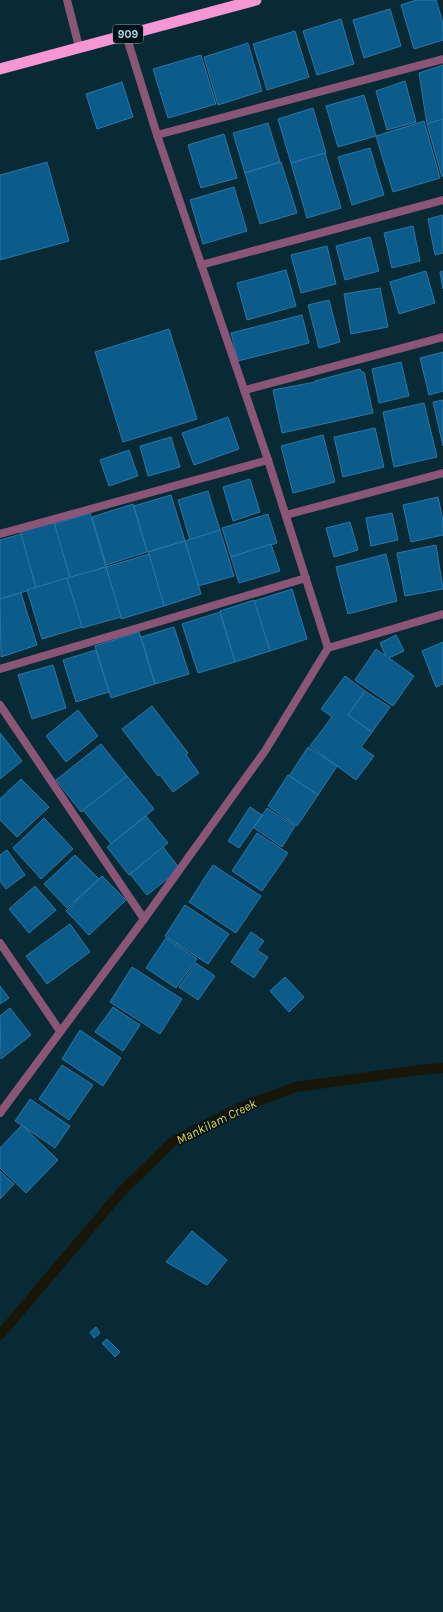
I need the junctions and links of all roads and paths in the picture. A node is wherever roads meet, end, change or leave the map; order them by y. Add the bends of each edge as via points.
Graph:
1 (67, 0) edge
2 (256, 0) edge
3 (126, 34) junction
4 (79, 47) junction
5 (443, 59) edge
6 (0, 69) edge
7 (157, 135) junction
8 (443, 200) edge
9 (201, 265) junction
10 (443, 337) edge
11 (244, 390) junction
12 (268, 460) junction
13 (443, 473) edge
14 (286, 515) junction
15 (0, 534) edge
16 (306, 578) junction
17 (443, 614) edge
18 (328, 648) junction
19 (0, 669) edge
20 (0, 706) edge
21 (144, 919) junction
22 (0, 942) edge
23 (60, 1030) junction
24 (0, 1113) edge

1 - 4 street
2 - 3 highway, 909
3 - 4 highway, 909
3 - 7 street
4 - 6 highway, 909
5 - 7 street
7 - 9 street
8 - 9 street
9 - 11 street
10 - 11 street
11 - 12 street
12 - 14 street
12 - 15 street
13 - 14 street
14 - 16 street
16 - 18 street
16 - 19 street
17 - 18 street
18 - 21 street via 265,752
20 - 21 street
21 - 23 street
22 - 23 street
23 - 24 street

